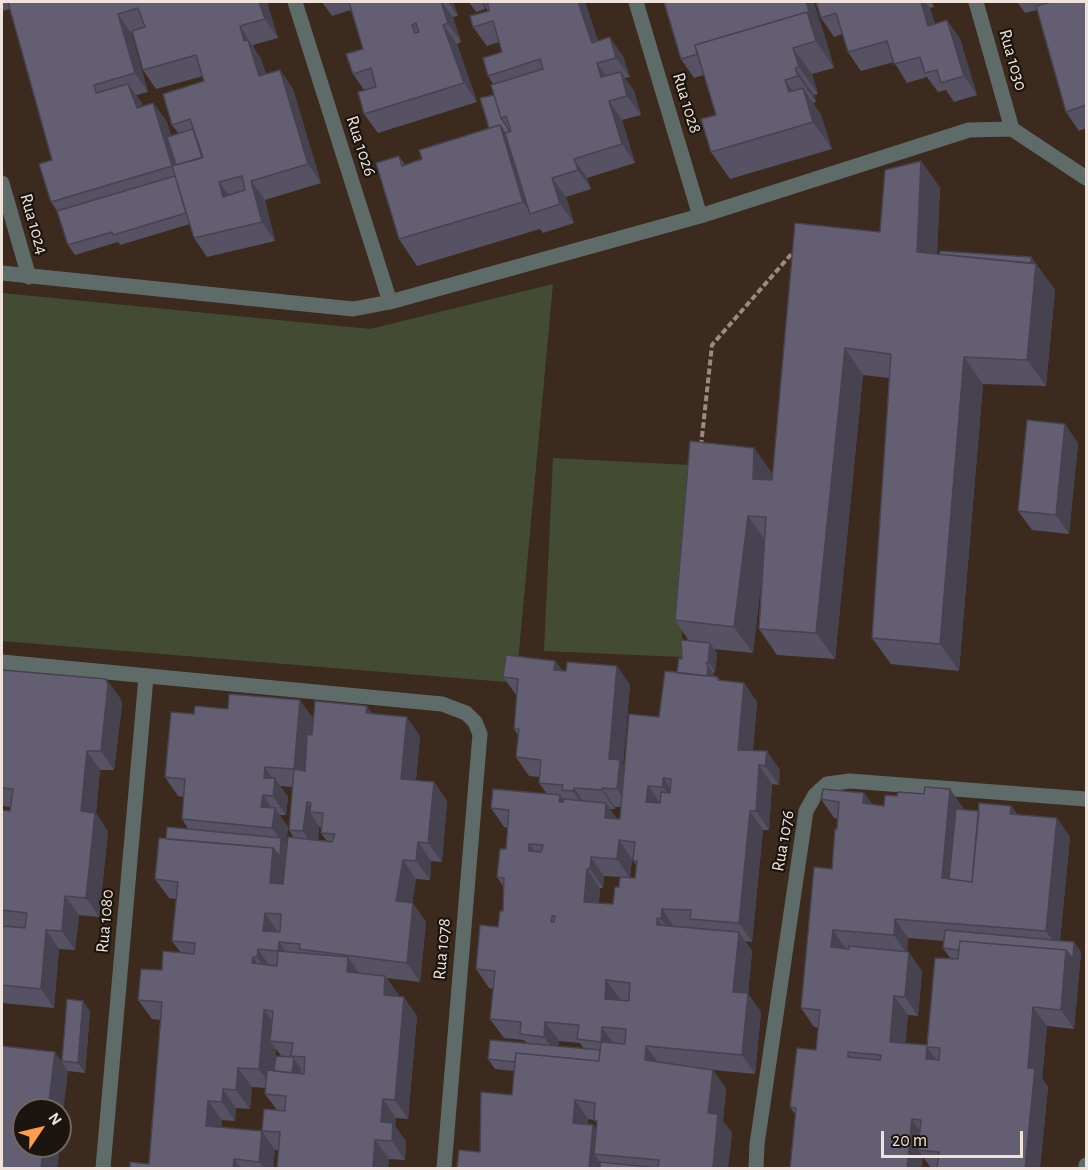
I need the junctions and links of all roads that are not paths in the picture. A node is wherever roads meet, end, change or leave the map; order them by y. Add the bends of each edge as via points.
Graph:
1 (295, 2) edge
2 (636, 2) edge
3 (976, 2) edge
4 (1012, 129) junction
5 (1086, 178) edge
6 (2, 183) edge
7 (700, 216) junction
8 (2, 273) edge
9 (29, 276) junction
10 (390, 302) junction
11 (2, 662) edge
12 (146, 677) junction
13 (1086, 799) edge
14 (103, 1168) edge
15 (444, 1168) edge
16 (756, 1168) edge

1 - 10 street, Rua 1026
2 - 7 street, Rua 1028
3 - 4 street, Rua 1030
4 - 5 street
4 - 7 street via 969,130
6 - 9 street, Rua 1024
7 - 10 street
8 - 9 street
9 - 10 street via 352,309
11 - 12 street
12 - 14 street, Rua 1080
12 - 15 street, Rua 1078 via 442,704 466,713 475,722 480,734
13 - 16 street, Rua 1076 via 850,781 827,784 815,795 806,811

